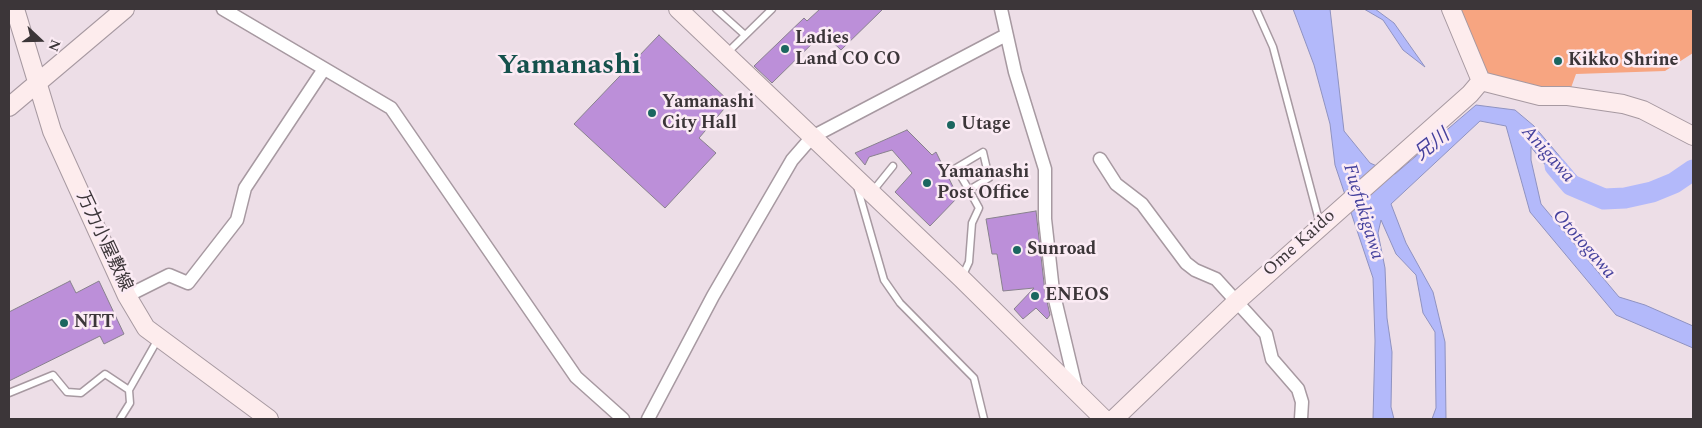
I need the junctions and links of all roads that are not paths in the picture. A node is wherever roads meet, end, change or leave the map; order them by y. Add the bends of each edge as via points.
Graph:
1 (15, 9) edge
2 (125, 9) edge
3 (223, 9) edge
4 (678, 9) edge
5 (716, 9) edge
6 (772, 9) edge
7 (1001, 9) edge
8 (1256, 9) edge
9 (1451, 9) edge
10 (745, 35) junction
11 (1006, 35) junction
12 (726, 54) junction
13 (324, 69) junction
14 (37, 82) junction
15 (1475, 88) junction
16 (9, 107) edge
17 (1692, 135) edge
18 (812, 137) junction
19 (1100, 160) dead end
20 (892, 166) dead end
21 (854, 178) junction
22 (969, 190) junction
23 (871, 193) junction
24 (1324, 222) junction
25 (961, 278) junction
26 (127, 296) junction
27 (1236, 302) junction
28 (158, 338) junction
29 (129, 390) junction
30 (1077, 392) junction
31 (9, 393) edge
32 (120, 419) edge
33 (269, 419) edge
34 (623, 419) edge
35 (648, 419) edge
36 (984, 419) edge
37 (1104, 419) edge
38 (1114, 419) edge
39 (1301, 419) edge

1 - 14 main road, 万力小屋敷線
2 - 14 main road
3 - 13 street
4 - 12 main road
5 - 10 lane
6 - 10 lane
7 - 11 street
8 - 24 lane via 1273,47
9 - 15 main road
10 - 12 lane
11 - 18 street
11 - 30 street via 1045,169 1045,219 1053,291
12 - 18 main road
13 - 26 street via 245,188 237,220 188,283 169,275
13 - 34 street via 391,108 576,377
14 - 16 main road
14 - 26 main road, 万力小屋敷線 via 52,130
15 - 17 main road via 1623,104 1643,110
15 - 24 main road, Ome Kaido
18 - 21 main road
18 - 35 street via 792,160 712,296
19 - 27 street via 1116,184 1142,204 1186,263 1216,279
20 - 23 lane
21 - 23 main road
21 - 36 lane via 884,280 900,303 974,378
22 - 22 lane via 956,168 983,152 990,178
22 - 25 lane via 979,208 972,223 970,262
23 - 25 main road
24 - 27 main road, Ome Kaido
25 - 30 main road
26 - 28 main road, 万力小屋敷線 via 146,328
27 - 38 main road, Ome Kaido
27 - 39 street via 1266,334 1272,359 1298,389 1302,402
28 - 29 lane
28 - 33 main road, 万力小屋敷線
29 - 31 lane via 105,374 81,393 67,392 53,375
29 - 32 lane via 130,403
30 - 37 main road

